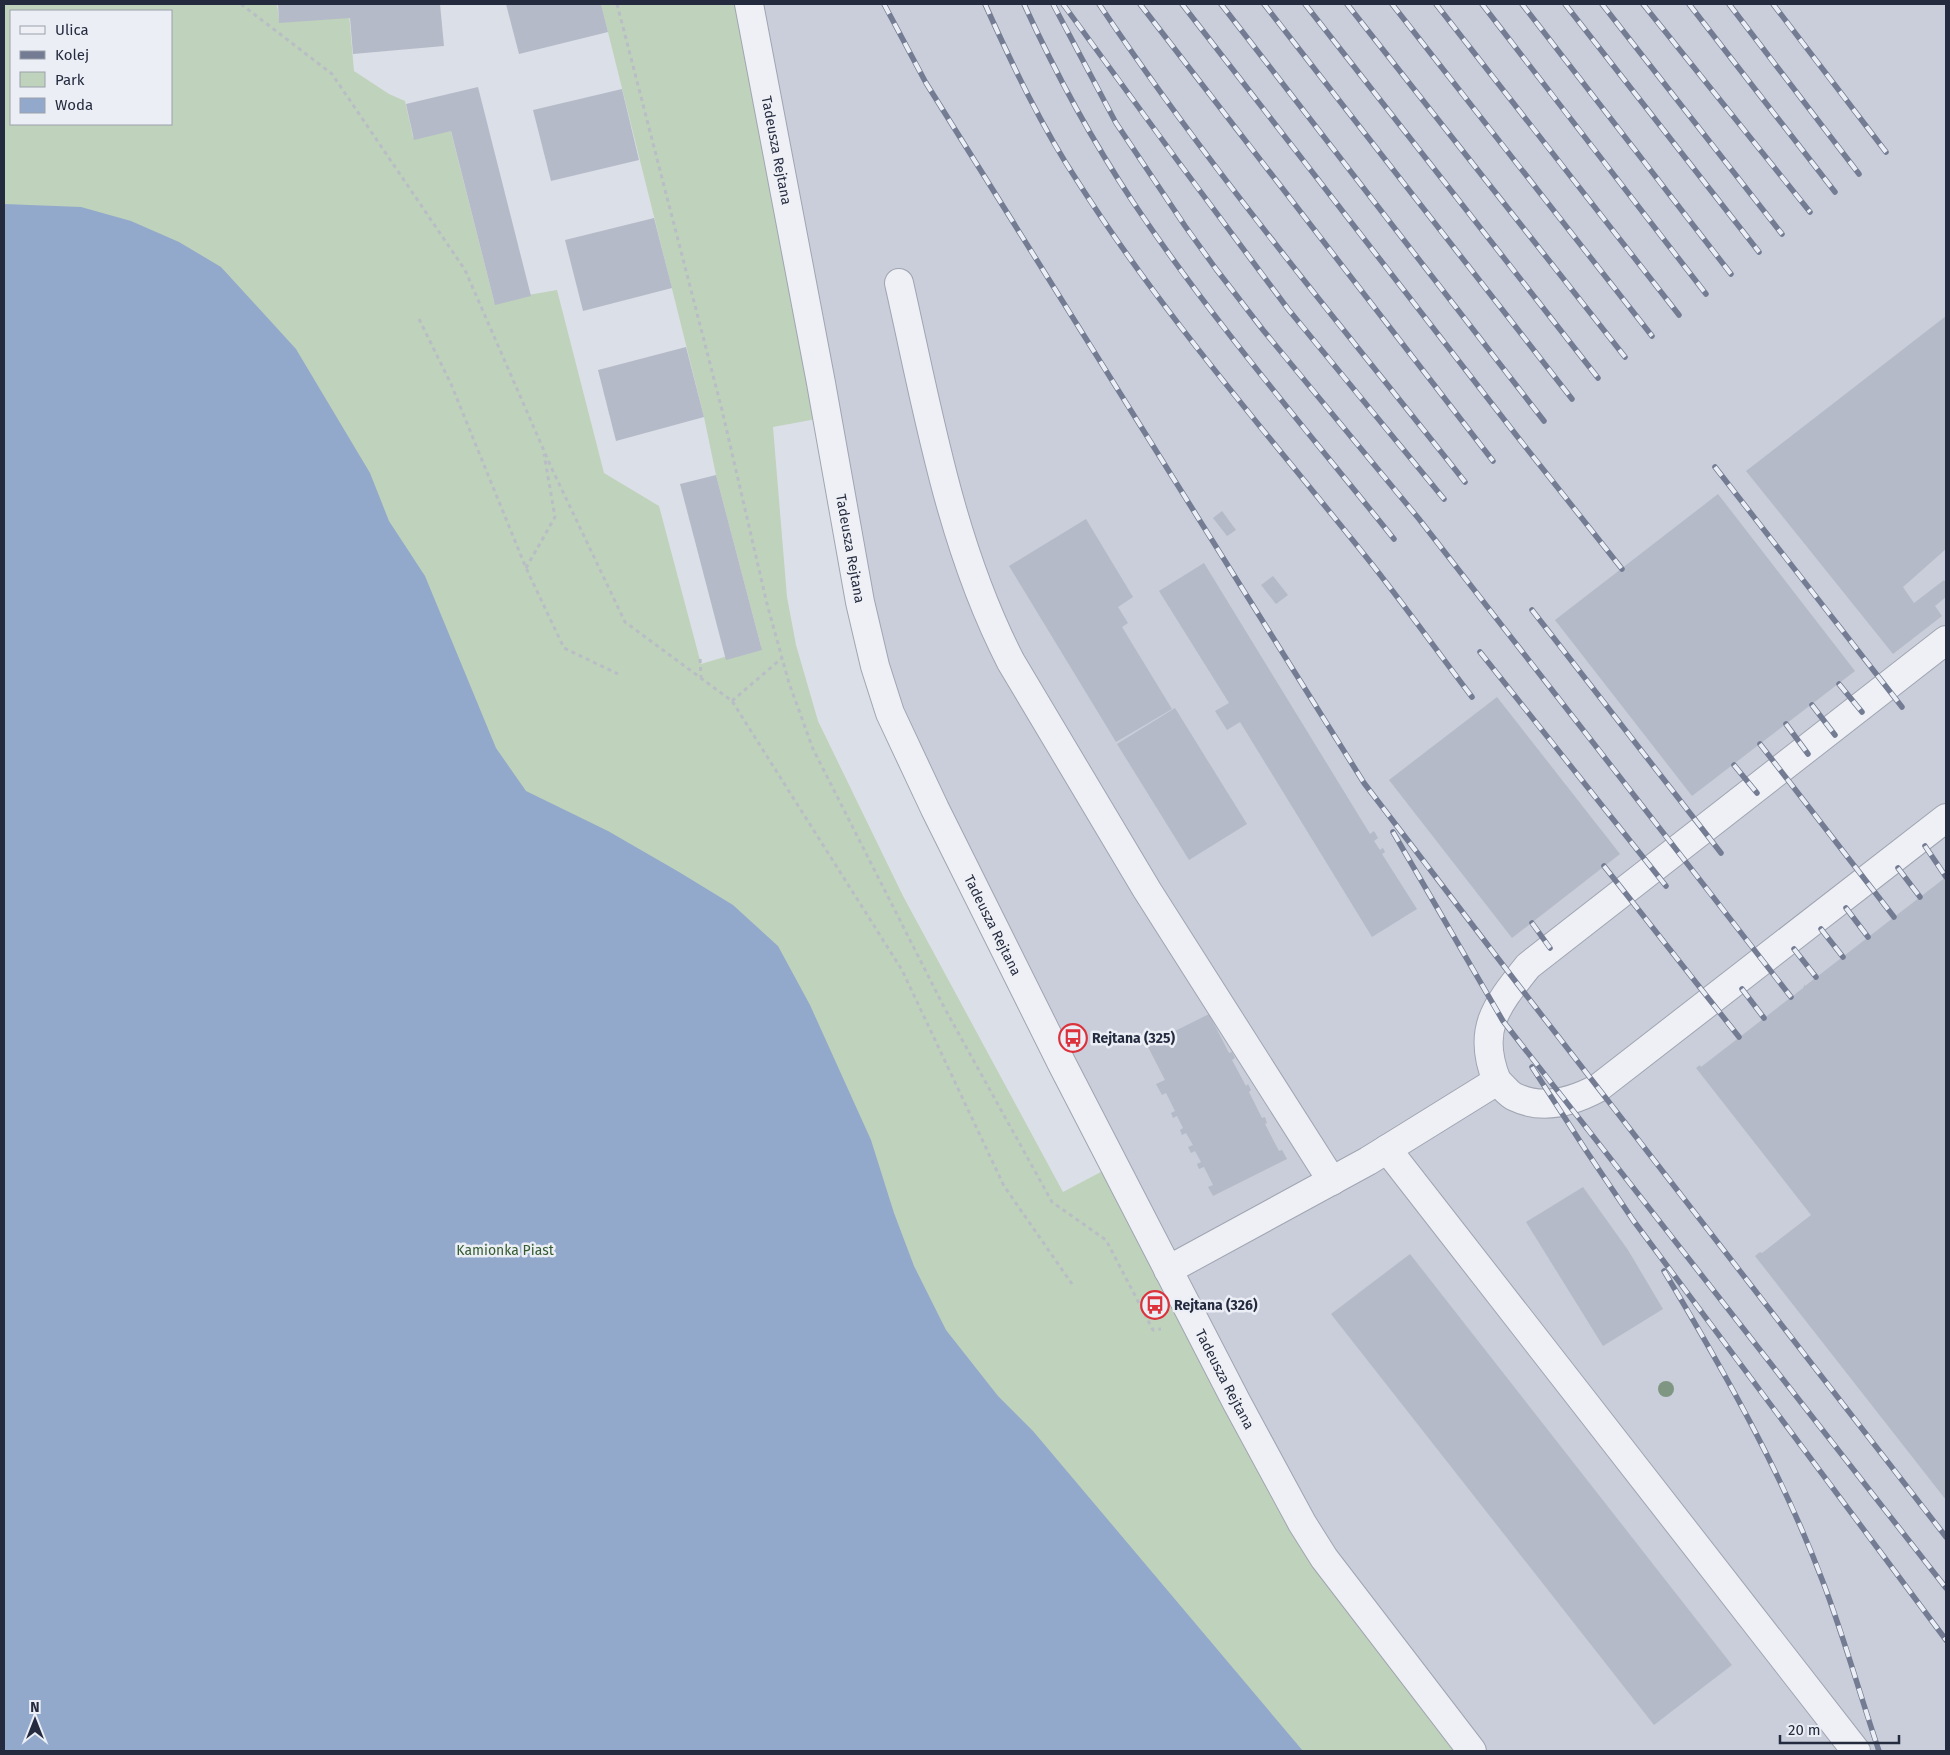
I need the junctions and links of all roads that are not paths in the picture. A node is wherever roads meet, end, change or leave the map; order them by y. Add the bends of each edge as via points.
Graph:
1 (749, 4) edge
2 (899, 283) dead end
3 (1946, 640) edge
4 (1946, 818) edge
5 (1497, 1081) junction
6 (1387, 1150) junction
7 (1332, 1181) junction
8 (1168, 1270) junction
9 (1472, 1751) edge
10 (1856, 1751) edge

1 - 8 street, Tadeusza Rejtana via 822,383 860,602 882,691 935,809
2 - 7 street via 935,445 959,534 992,625 1142,882
3 - 5 street via 1528,966 1496,1010 1488,1034 1490,1064
4 - 5 street via 1598,1088 1544,1104 1513,1096
5 - 6 street
6 - 7 street
6 - 10 street
7 - 8 street
8 - 9 street, Tadeusza Rejtana via 1272,1468 1324,1558

